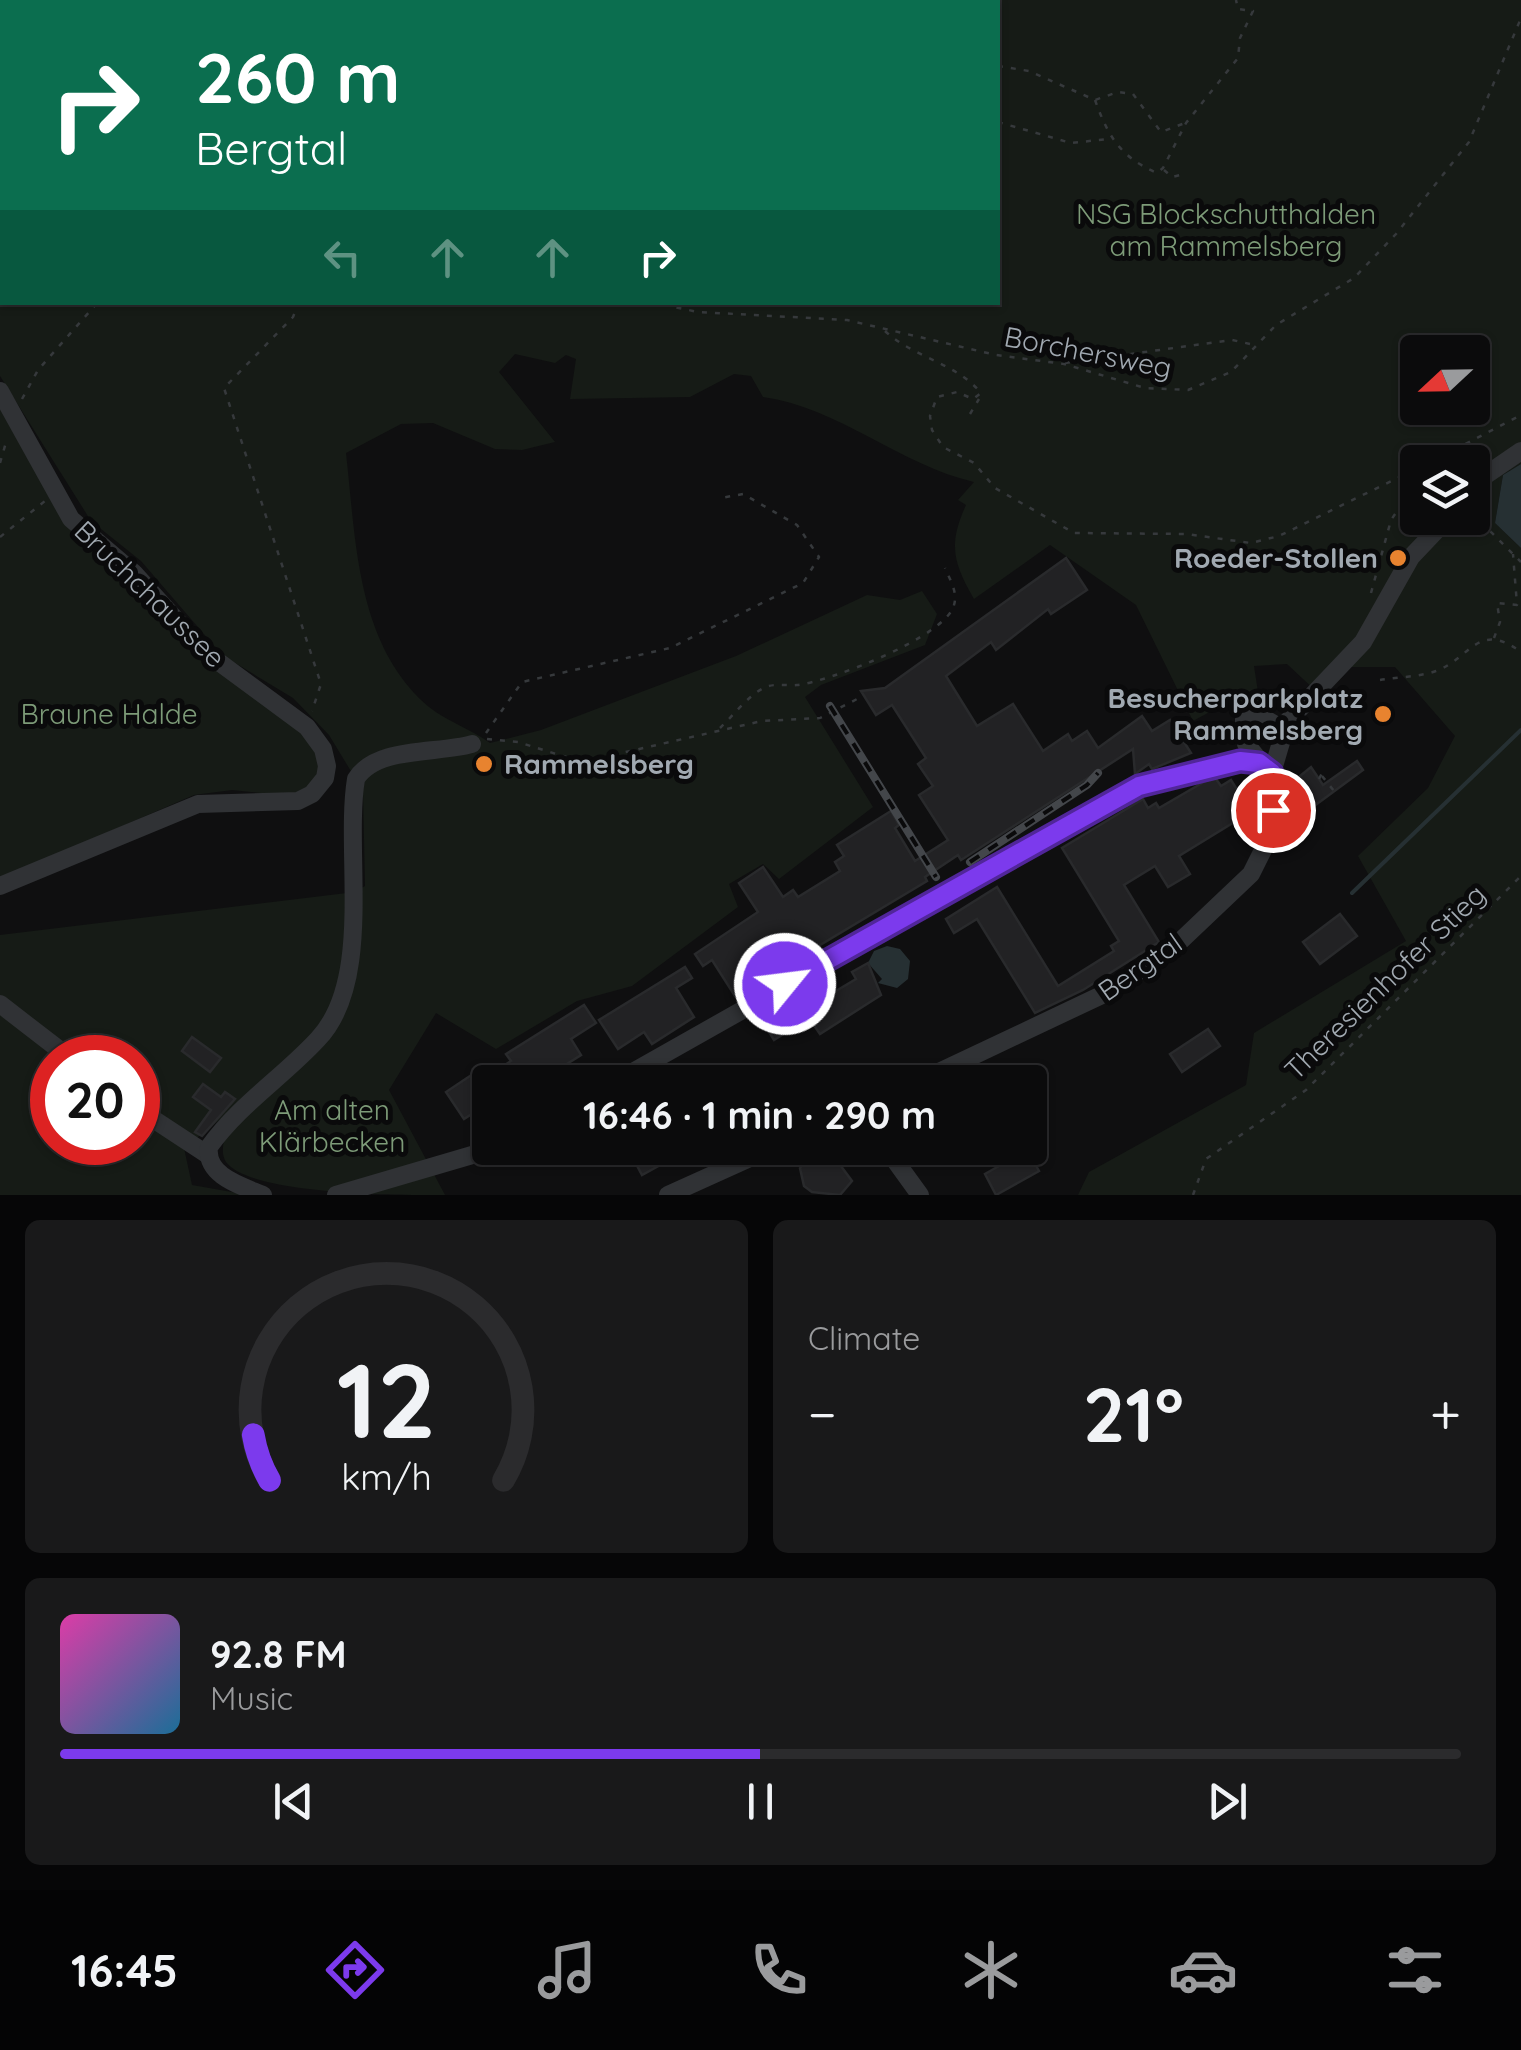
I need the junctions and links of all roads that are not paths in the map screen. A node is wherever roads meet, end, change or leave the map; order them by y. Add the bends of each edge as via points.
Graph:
1 (0, 391) edge
2 (1521, 451) edge
3 (1490, 472) edge
4 (1432, 535) edge
5 (1279, 738) junction
6 (472, 744) dead end
7 (1266, 768) junction
8 (325, 778) junction
9 (356, 779) junction
10 (0, 886) edge
11 (0, 1004) edge
12 (40, 1035) edge
13 (645, 1065) edge
14 (956, 1065) edge
15 (160, 1123) edge
16 (208, 1155) junction
17 (472, 1155) edge
18 (734, 1165) edge
19 (896, 1165) edge
20 (913, 1193) edge
21 (263, 1195) edge
22 (336, 1195) edge
23 (668, 1195) edge

1 - 8 street, Bruchchaussee via 71,520 134,573 204,651 308,726 324,748
2 - 3 street
4 - 5 street, Bergtal via 1412,557 1363,642
5 - 7 street, Bergtal
5 - 7 street via 1265,717 1244,720 1246,744
6 - 9 street via 398,756 369,765
7 - 13 street via 1207,767 1139,786
7 - 14 street, Bergtal via 1273,810 1262,857 1234,892 1172,949 1106,994
8 - 9 street
8 - 10 street via 298,800 198,804
9 - 16 street via 354,922 341,996 318,1040 259,1089
11 - 12 street
15 - 16 street
16 - 21 street via 222,1176
17 - 22 street
18 - 23 street
19 - 20 street

